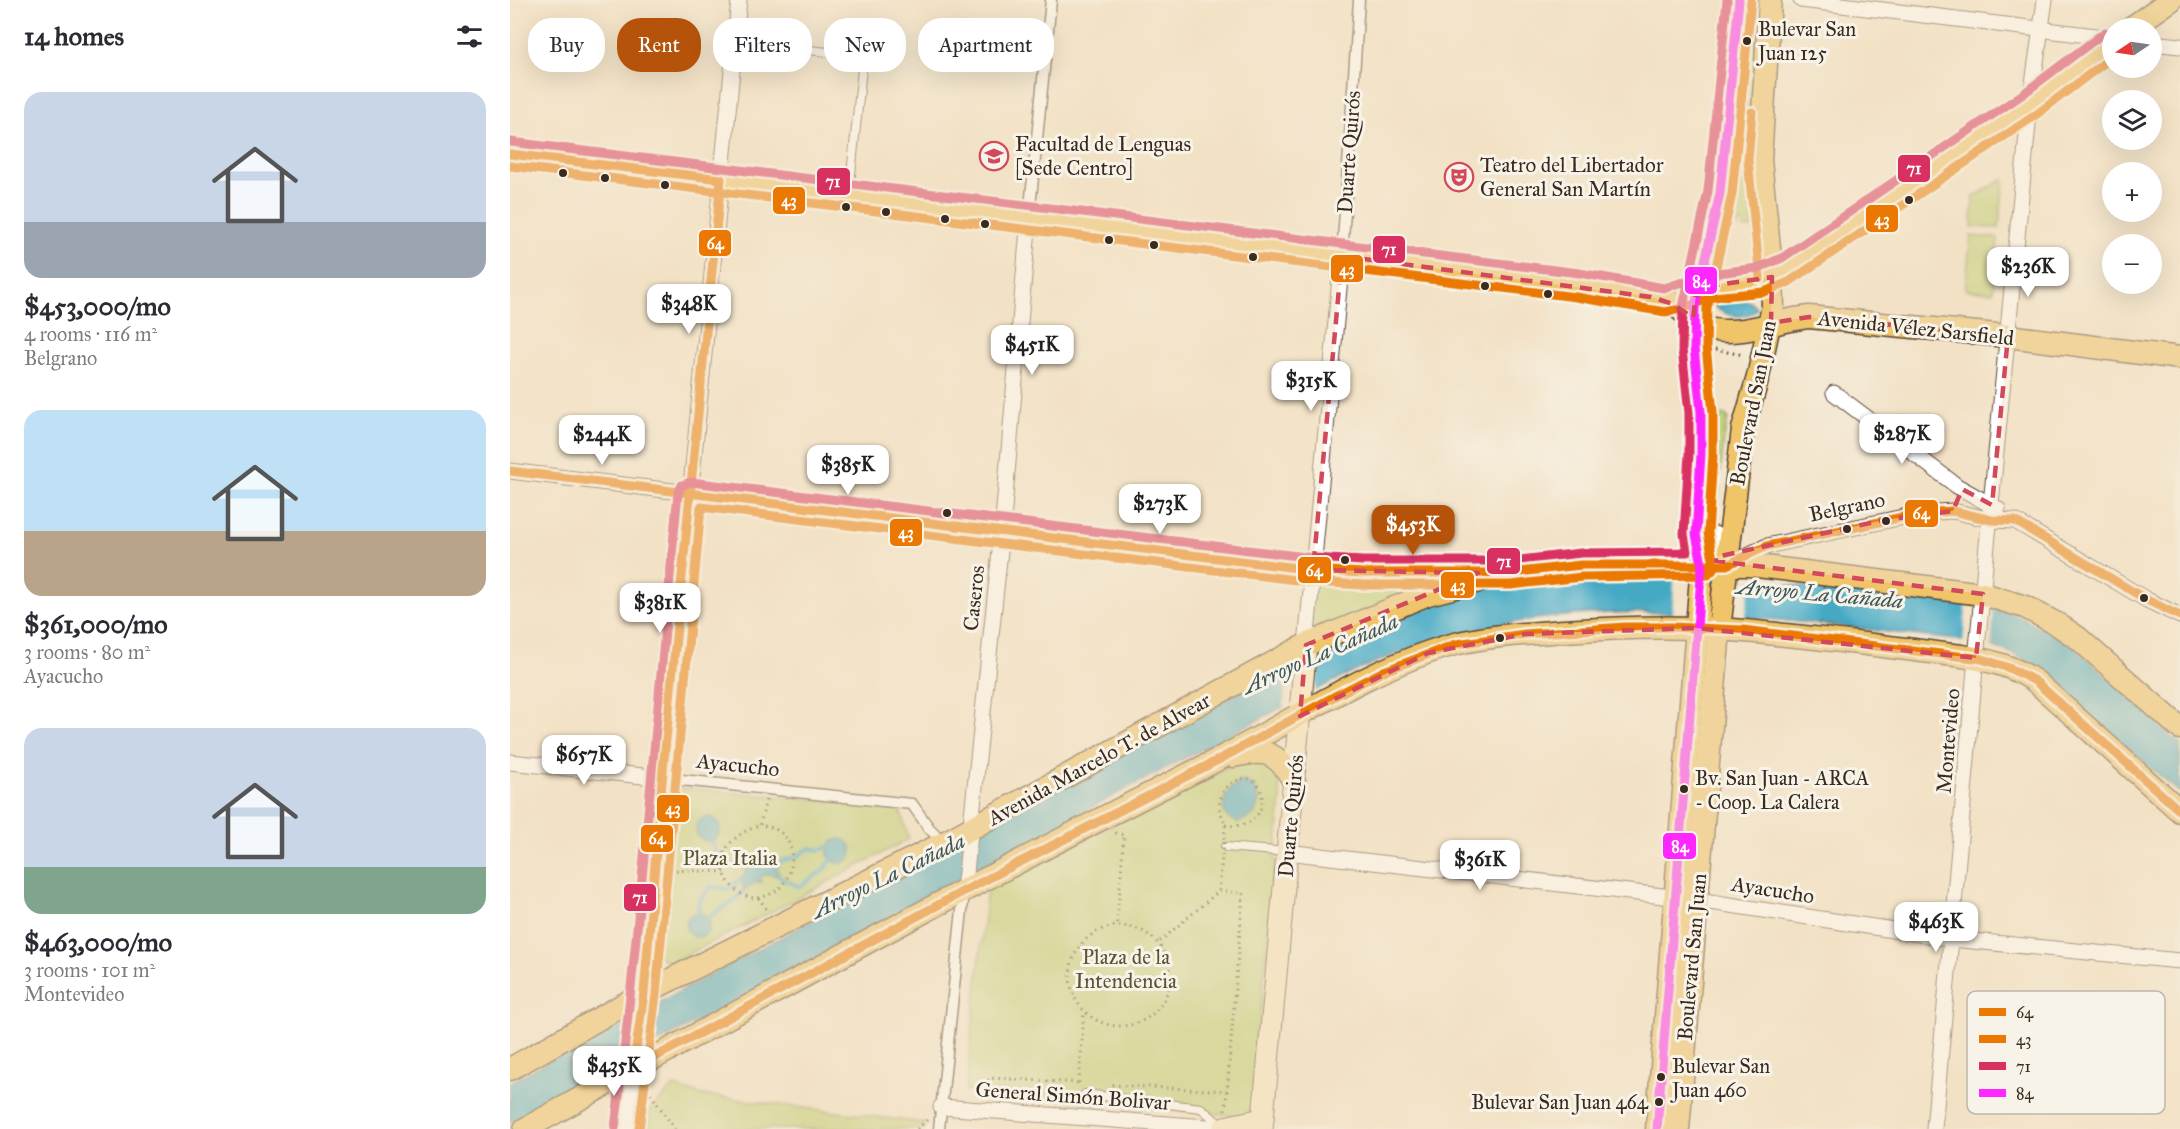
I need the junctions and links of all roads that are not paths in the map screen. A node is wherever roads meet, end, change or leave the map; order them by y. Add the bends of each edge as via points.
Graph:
1 (739, 0) edge
2 (1051, 0) edge
3 (1359, 0) edge
4 (1739, 0) edge
5 (1770, 0) edge
6 (1802, 0) edge
7 (2045, 0) edge
8 (2171, 0) edge
9 (737, 18) edge
10 (2145, 18) edge
11 (2042, 29) junction
12 (2102, 38) edge
13 (2162, 44) edge
14 (2180, 46) edge
15 (2102, 48) edge
16 (812, 50) edge
17 (732, 72) edge
18 (2031, 104) junction
19 (510, 154) edge
20 (721, 179) junction
21 (849, 195) junction
22 (1029, 217) junction
23 (1342, 256) junction
24 (1772, 277) junction
25 (1697, 288) junction
26 (1664, 300) junction
27 (1769, 324) junction
28 (1694, 325) junction
29 (2008, 336) junction
30 (2180, 358) edge
31 (1834, 393) dead end
32 (510, 471) edge
33 (1957, 486) junction
34 (690, 494) junction
35 (1953, 511) junction
36 (1991, 513) junction
37 (1002, 532) junction
38 (1702, 564) junction
39 (1727, 565) junction
40 (1313, 570) junction
41 (1511, 573) junction
42 (1983, 594) junction
43 (2180, 616) edge
44 (1696, 628) junction
45 (1719, 629) junction
46 (1306, 645) junction
47 (1976, 658) junction
48 (1300, 716) junction
49 (2180, 728) edge
50 (1220, 759) junction
51 (510, 762) edge
52 (662, 778) junction
53 (1294, 781) junction
54 (2180, 811) edge
55 (971, 828) junction
56 (944, 843) junction
57 (1225, 844) road end
58 (1287, 852) junction
59 (964, 891) junction
60 (1687, 899) junction
61 (1952, 939) junction
62 (2180, 961) edge
63 (644, 993) junction
64 (510, 1069) edge
65 (633, 1069) junction
66 (1085, 1094) dead end
67 (941, 1107) junction
68 (1262, 1124) edge
69 (1230, 1128) edge
70 (525, 1129) edge
71 (627, 1129) edge
72 (939, 1129) edge
73 (1657, 1129) edge
74 (1678, 1129) edge
75 (1934, 1129) edge

1 - 9 street
2 - 22 street, Caseros
3 - 23 street, Duarte Quirós
4 - 25 main road, Boulevard San Juan via 1720,194
5 - 24 main road, Boulevard San Juan via 1760,160
6 - 11 street
7 - 11 street, Montevideo
8 - 10 main road
11 - 12 street
11 - 18 street, Montevideo
13 - 14 street
15 - 18 main road
16 - 21 lane via 863,59
17 - 20 street
18 - 24 main road
18 - 29 street, Montevideo
19 - 20 main road
20 - 21 main road
20 - 34 street
21 - 22 main road
22 - 23 main road
22 - 37 street, Caseros
23 - 26 main road via 1578,285
23 - 40 street, Duarte Quirós
24 - 25 main road
24 - 27 main road, Boulevard San Juan
25 - 26 main road via 1681,298
25 - 28 main road, Boulevard San Juan
26 - 28 main road via 1682,310
27 - 28 main road, Avenida Vélez Sarsfield via 1730,332
27 - 29 main road, Avenida Vélez Sarsfield via 1809,317
27 - 39 main road, Boulevard San Juan via 1743,429
28 - 38 main road, Boulevard San Juan via 1701,412 1695,534
29 - 30 main road, Avenida Vélez Sarsfield
29 - 36 street, Montevideo
31 - 33 street
32 - 34 street
33 - 35 street via 1960,497
33 - 36 street
34 - 37 street
34 - 52 street
35 - 36 street, Belgrano
35 - 39 street, Belgrano via 1922,513 1767,546
36 - 42 street, Montevideo
36 - 43 street, Belgrano via 2015,521
37 - 40 street
37 - 55 street, Caseros
38 - 39 main road, Avenida Marcelo T. de Alvear
38 - 41 main road, Avenida Marcelo T. de Alvear via 1581,565
38 - 44 main road, Boulevard San Juan
39 - 42 main road, Avenida Marcelo T. de Alvear via 1754,565
39 - 45 main road, Boulevard San Juan
40 - 41 street
40 - 46 street, Duarte Quirós
41 - 46 main road, Avenida Marcelo T. de Alvear via 1428,594
42 - 47 street, Montevideo
42 - 49 main road, Avenida Marcelo T. de Alvear via 2025,607 2078,638
44 - 45 main road
44 - 48 main road via 1593,629 1456,644 1384,671
44 - 60 main road, Boulevard San Juan
45 - 47 main road
45 - 60 main road, Boulevard San Juan
46 - 48 main road, Duarte Quirós
46 - 55 main road, Avenida Marcelo T. de Alvear
47 - 54 main road via 2012,668 2035,681
47 - 61 street, Montevideo
48 - 50 main road
48 - 53 main road, Duarte Quirós
50 - 53 main road via 1263,753 1284,764
50 - 59 main road
51 - 52 street, Ayacucho
52 - 56 street, Ayacucho via 912,804
52 - 63 street
53 - 58 main road, Duarte Quirós
55 - 56 main road, Avenida Marcelo T. de Alvear
55 - 59 street, Caseros
56 - 63 main road, Avenida Marcelo T. de Alvear
57 - 58 lane
58 - 60 street, Ayacucho
58 - 68 main road, Duarte Quirós
59 - 65 main road
59 - 67 street, Caseros
60 - 61 street, Ayacucho
60 - 73 main road, Boulevard San Juan
60 - 74 main road, Boulevard San Juan
61 - 62 street, Ayacucho
61 - 75 street, Montevideo
63 - 64 main road, Avenida Marcelo T. de Alvear
63 - 65 street
65 - 70 main road
65 - 71 street
66 - 69 lane via 1201,1108
67 - 69 street, General Simón Bolivar
67 - 72 street, Caseros
68 - 69 main road

